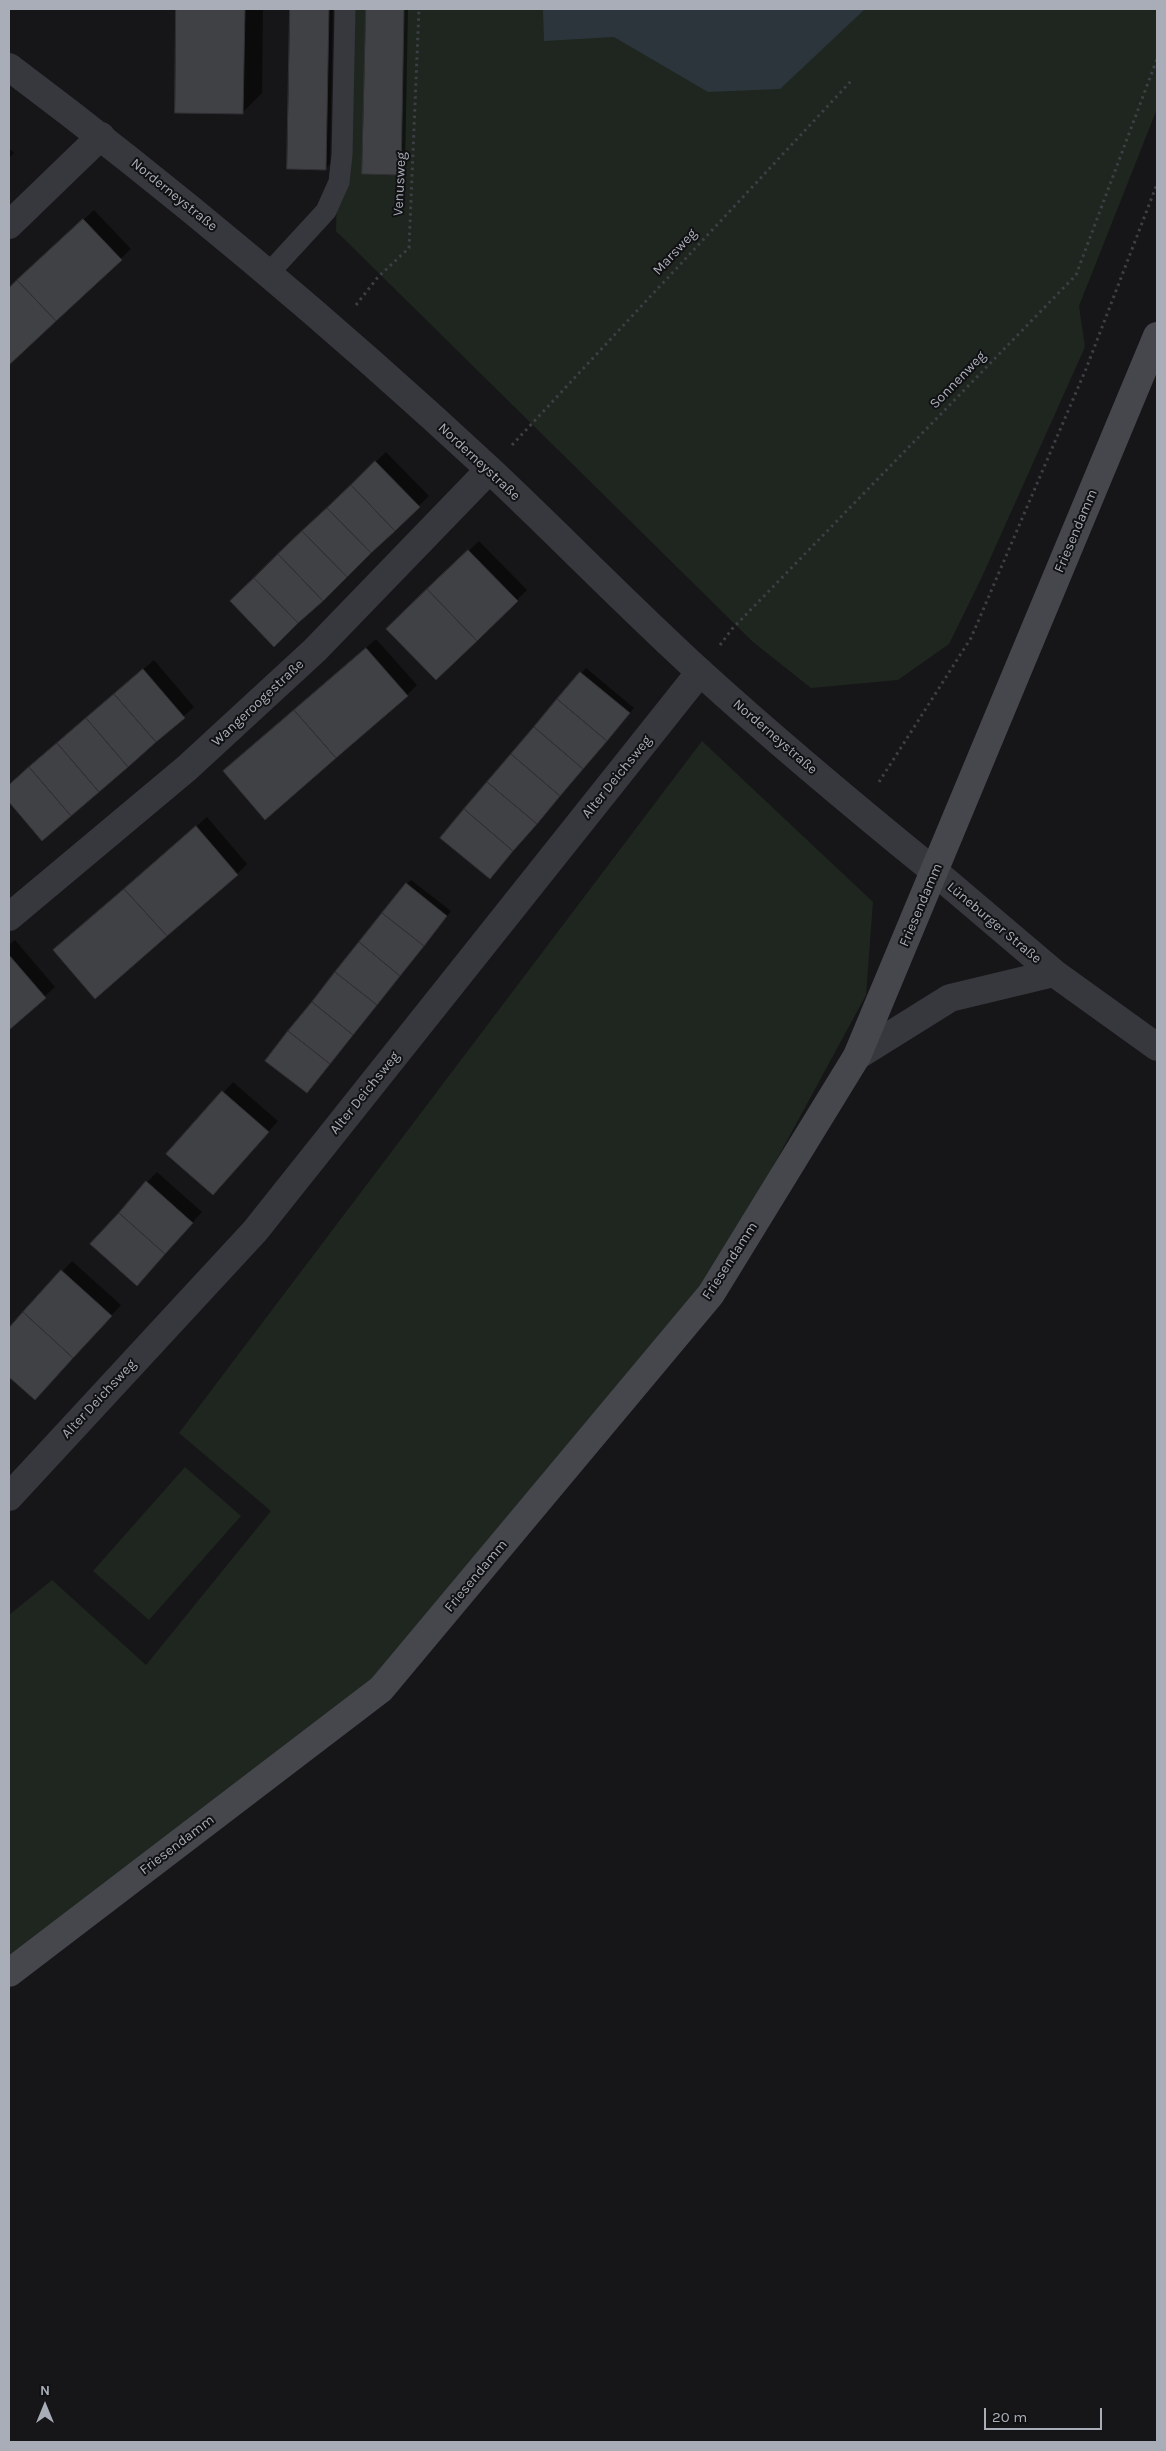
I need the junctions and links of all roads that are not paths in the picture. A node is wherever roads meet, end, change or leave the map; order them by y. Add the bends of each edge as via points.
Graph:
1 (345, 9) edge
2 (9, 67) edge
3 (101, 136) junction
4 (9, 226) edge
5 (269, 273) junction
6 (1157, 336) edge
7 (490, 470) junction
8 (700, 672) junction
9 (935, 872) junction
10 (9, 917) edge
11 (1054, 973) junction
12 (1157, 1047) edge
13 (857, 1056) junction
14 (9, 1497) edge
15 (9, 1974) edge

1 - 5 lane via 339,182 326,211
2 - 3 street, Norderneystraße
3 - 4 street
3 - 5 street, Norderneystraße
5 - 7 street, Norderneystraße
6 - 9 main road, Friesendamm
7 - 8 street, Norderneystraße
7 - 10 street, Wangeroogestraße via 315,650 187,768
8 - 9 street, Norderneystraße
8 - 14 street, Alter Deichsweg via 256,1231
9 - 11 street, Lüneburger Straße
9 - 13 main road, Friesendamm
11 - 12 street, Lüneburger Straße
11 - 13 street, Lüneburger Straße via 950,998
13 - 15 main road, Friesendamm via 711,1294 382,1689

